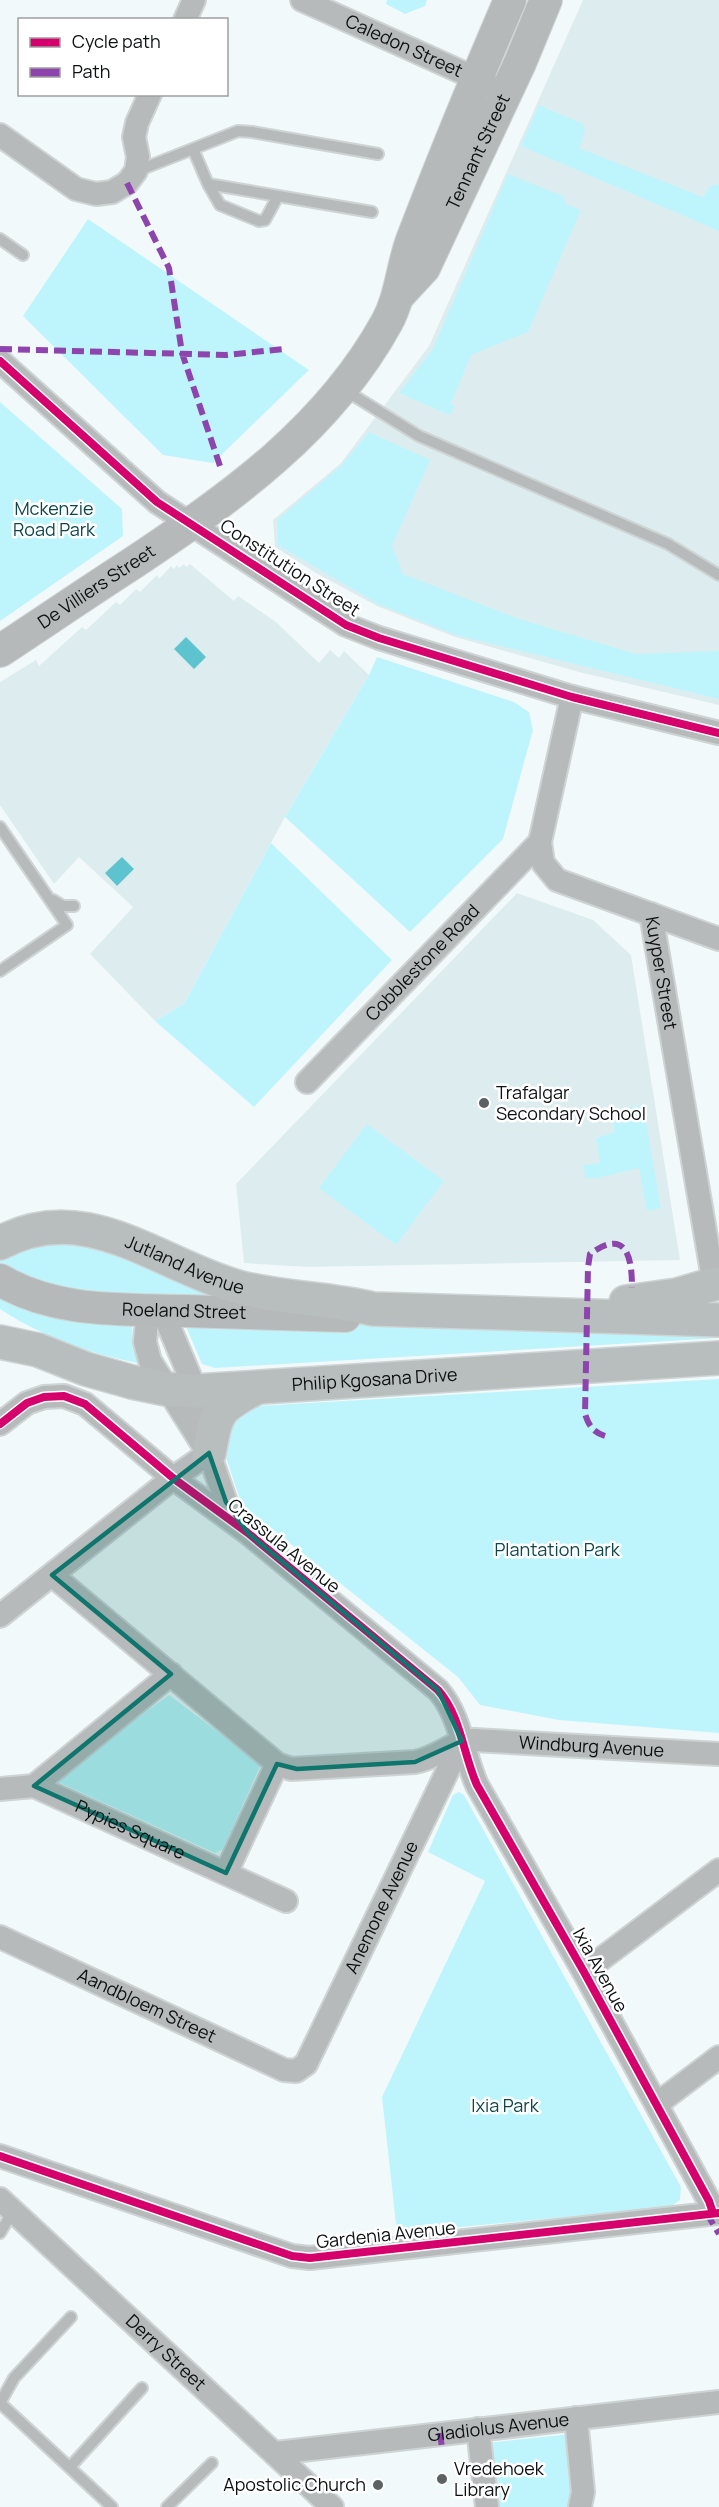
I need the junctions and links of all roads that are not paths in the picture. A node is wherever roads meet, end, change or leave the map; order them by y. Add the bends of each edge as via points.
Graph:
1 (510, 0) edge
2 (546, 0) edge
3 (307, 1) edge
4 (475, 78) junction
5 (506, 92) junction
6 (149, 96) edge
7 (0, 135) edge
8 (193, 149) junction
9 (378, 154) dead end
10 (136, 171) junction
11 (208, 184) junction
12 (278, 196) junction
13 (372, 212) dead end
14 (0, 238) edge
15 (23, 255) dead end
16 (399, 295) junction
17 (0, 362) edge
18 (342, 389) junction
19 (193, 524) junction
20 (719, 575) edge
21 (0, 651) edge
22 (572, 697) junction
23 (719, 732) edge
24 (0, 827) edge
25 (540, 842) junction
26 (48, 897) junction
27 (74, 906) dead end
28 (651, 914) junction
29 (719, 939) edge
30 (0, 971) edge
31 (307, 1082) dead end
32 (6, 1240) edge
33 (0, 1280) edge
34 (716, 1284) edge
35 (373, 1309) junction
36 (155, 1310) junction
37 (536, 1314) junction
38 (719, 1320) edge
39 (0, 1329) edge
40 (0, 1342) edge
41 (39, 1350) junction
42 (719, 1358) edge
43 (254, 1389) junction
44 (181, 1390) junction
45 (0, 1424) edge
46 (208, 1453) junction
47 (173, 1478) junction
48 (248, 1533) junction
49 (52, 1575) junction
50 (0, 1616) edge
51 (171, 1674) junction
52 (462, 1741) junction
53 (719, 1754) edge
54 (277, 1764) junction
55 (34, 1786) junction
56 (0, 1789) edge
57 (719, 1870) edge
58 (226, 1873) junction
59 (286, 1901) dead end
60 (0, 1937) edge
61 (584, 1972) junction
62 (719, 2057) edge
63 (296, 2071) joint
64 (657, 2104) junction
65 (0, 2156) edge
66 (6, 2205) edge
67 (716, 2213) edge
68 (0, 2234) edge
69 (71, 2317) dead end
70 (142, 2388) dead end
71 (0, 2403) edge
72 (719, 2403) edge
73 (576, 2418) junction
74 (478, 2429) junction
75 (276, 2453) junction
76 (212, 2463) dead end
77 (70, 2467) junction
78 (112, 2507) edge
79 (167, 2507) edge
80 (332, 2507) edge
81 (487, 2507) edge
82 (580, 2507) edge

1 - 4 main road, Tennant Street
2 - 5 main road, Tennant Street
3 - 4 street, Caledon Street
4 - 5 street, Caledon Street
4 - 16 main road, Tennant Street via 405,258
5 - 16 main road, Tennant Street via 424,268
6 - 10 street via 134,137
7 - 10 street via 76,189 96,194 112,192 127,183
8 - 9 lane via 238,131
8 - 10 lane
8 - 11 lane
11 - 12 lane
11 - 12 lane via 220,205 259,221 265,220
12 - 13 lane
14 - 15 lane
16 - 18 main road, Tennant Street via 387,321
17 - 19 street, Constitution Street via 157,502
18 - 19 main road, Tennant Street via 325,412 284,451
18 - 20 lane via 418,436 668,544
19 - 21 main road, De Villiers Street
19 - 22 street, Constitution Street via 346,625
22 - 23 street, Constitution Street
22 - 25 street, Kuyper Street
24 - 26 lane
25 - 28 street, Kuyper Street via 543,863 557,880
25 - 31 street, Cobblestone Road
26 - 27 lane via 63,906
26 - 30 lane via 67,925
28 - 29 street
28 - 34 street, Kuyper Street
32 - 35 main road, Jutland Avenue via 44,1227 85,1228 234,1286
33 - 36 main road, Roeland Street via 43,1300 86,1308
34 - 37 main road via 677,1294
35 - 36 main road, Roeland Street via 346,1316
35 - 37 main road
36 - 44 street, Crassula Avenue via 177,1341
36 - 44 street, Crassula Avenue via 146,1348 150,1361
37 - 38 main road
39 - 41 main road
40 - 41 main road
41 - 44 main road, Philip Kgosana Drive via 132,1382
42 - 43 main road, Philip Kgosana Drive
43 - 44 main road, Philip Kgosana Drive
43 - 46 main road via 220,1410
44 - 46 street, Crassula Avenue
44 - 46 street, Crassula Avenue
45 - 47 street, Crassula Avenue via 27,1403 64,1396 85,1404
46 - 47 street
46 - 48 street, Crassula Avenue via 226,1502
47 - 48 street, Crassula Avenue
47 - 49 street
48 - 52 street, Crassula Avenue via 438,1690 450,1708
49 - 50 street
49 - 51 street
51 - 54 street
51 - 55 street
52 - 53 street, Windburg Avenue
52 - 54 street via 427,1760 415,1762 297,1769
52 - 61 street, Ixia Avenue via 477,1785
52 - 63 street, Anemone Avenue via 306,2064
54 - 58 street
55 - 56 street, Pypies Square
55 - 58 street, Pypies Square
57 - 61 street
58 - 59 street, Pypies Square
60 - 63 street, Aandbloem Street via 284,2070
61 - 64 street, Ixia Avenue
62 - 64 street
64 - 67 street, Ixia Avenue
65 - 67 street, Gardenia Avenue via 292,2256 310,2258
66 - 68 lane
66 - 75 street, Derry Street
69 - 71 lane via 14,2378
70 - 77 lane
71 - 77 lane
72 - 73 street, Gladiolus Avenue
73 - 74 street, Gladiolus Avenue
73 - 82 street via 583,2492
74 - 75 street, Gladiolus Avenue
74 - 81 street
75 - 80 street, Derry Street
76 - 79 lane
77 - 78 lane

